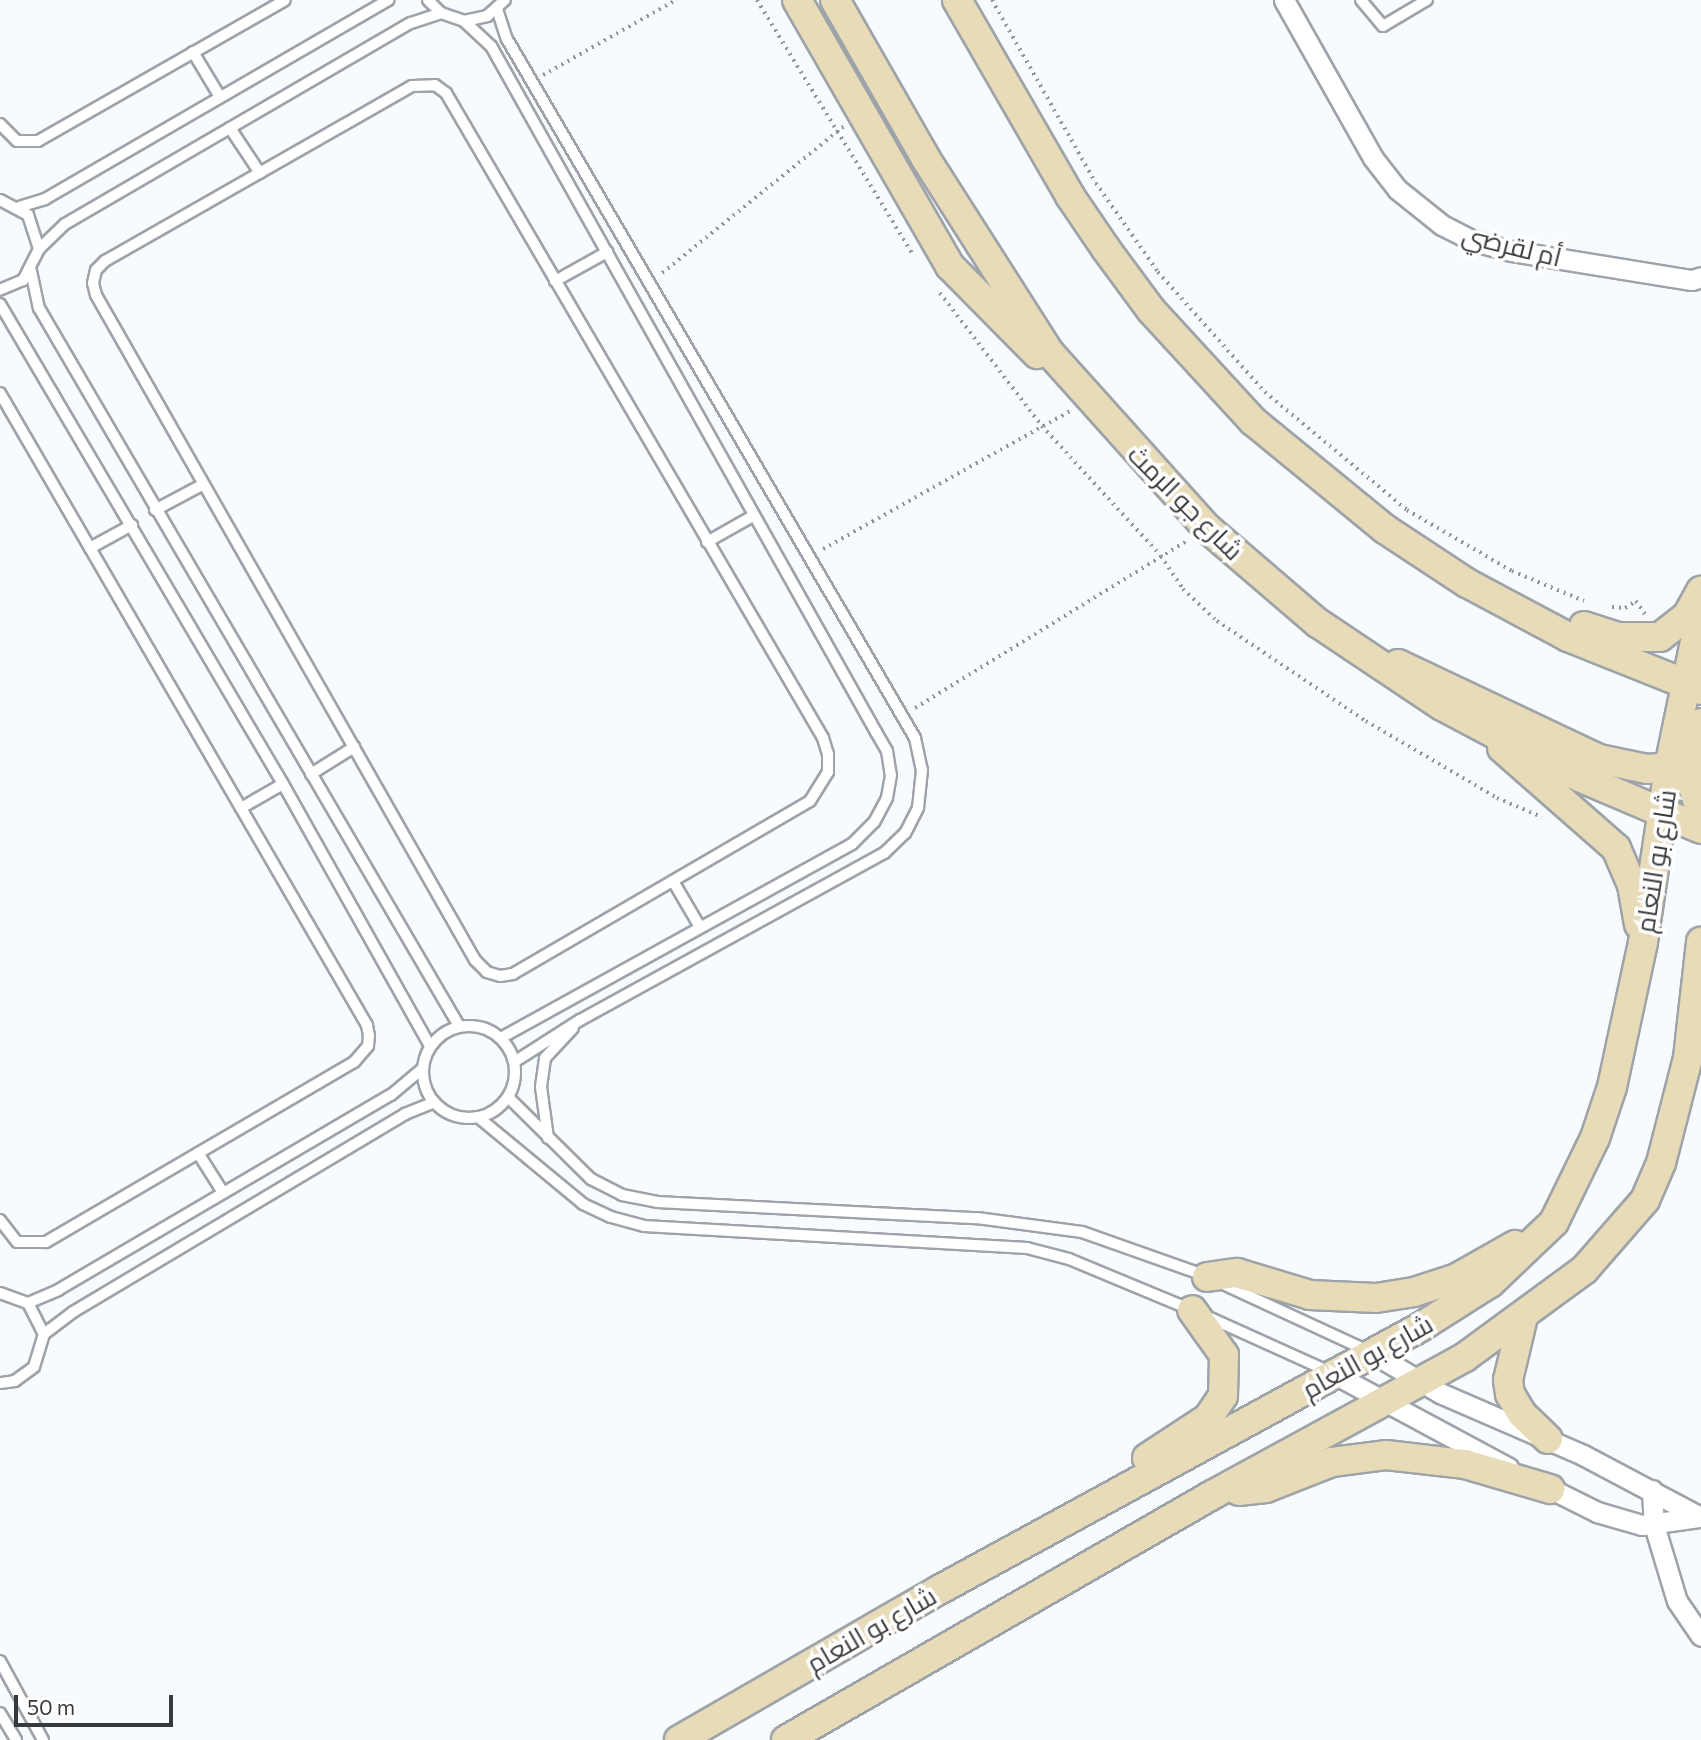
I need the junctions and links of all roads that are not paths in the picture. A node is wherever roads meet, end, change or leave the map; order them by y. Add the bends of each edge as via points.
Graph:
1 (285, 0) edge
2 (388, 0) edge
3 (428, 0) edge
4 (505, 0) edge
5 (797, 0) edge
6 (835, 0) edge
7 (957, 0) edge
8 (1284, 0) edge
9 (1361, 0) edge
10 (1427, 0) edge
11 (497, 9) junction
12 (441, 13) junction
13 (464, 21) junction
14 (193, 52) junction
15 (220, 97) junction
16 (0, 124) edge
17 (230, 128) junction
18 (260, 173) junction
19 (0, 200) edge
20 (19, 207) junction
21 (39, 248) junction
22 (607, 252) junction
23 (31, 271) junction
24 (555, 281) junction
25 (1698, 281) edge
26 (0, 290) edge
27 (0, 304) edge
28 (0, 393) edge
29 (1088, 400) junction
30 (204, 484) junction
31 (155, 510) junction
32 (753, 516) junction
33 (132, 525) junction
34 (708, 542) junction
35 (90, 548) junction
36 (1701, 591) edge
37 (1701, 612) edge
38 (1538, 622) junction
39 (1378, 665) junction
40 (1695, 687) edge
41 (1470, 722) junction
42 (1701, 723) edge
43 (354, 747) junction
44 (1669, 767) junction
45 (1698, 769) edge
46 (311, 774) junction
47 (283, 784) junction
48 (241, 808) junction
49 (1662, 814) junction
50 (1701, 814) edge
51 (1701, 829) edge
52 (673, 881) junction
53 (700, 927) junction
54 (1643, 942) junction
55 (1701, 942) edge
56 (580, 1020) junction
57 (459, 1026) junction
58 (1695, 1030) edge
59 (501, 1038) junction
60 (430, 1046) junction
61 (514, 1062) junction
62 (422, 1069) junction
63 (508, 1097) junction
64 (434, 1102) junction
65 (478, 1117) junction
66 (548, 1138) junction
67 (198, 1153) junction
68 (222, 1191) junction
69 (0, 1220) edge
70 (1554, 1222) junction
71 (1208, 1277) junction
72 (0, 1293) edge
73 (28, 1303) junction
74 (1192, 1310) junction
75 (1523, 1317) junction
76 (44, 1334) junction
77 (1374, 1354) junction
78 (1336, 1375) junction
79 (1421, 1382) junction
80 (1, 1386) edge
81 (1385, 1403) junction
82 (1548, 1439) junction
83 (1550, 1489) junction
84 (1652, 1490) junction
85 (1212, 1495) junction
86 (1105, 1502) junction
87 (1701, 1517) edge
88 (1654, 1525) junction
89 (1701, 1636) edge
90 (0, 1661) edge
91 (0, 1713) edge
92 (16, 1740) edge
93 (43, 1740) edge
94 (679, 1740) edge
95 (786, 1740) edge

1 - 14 lane
2 - 15 lane
3 - 12 lane
4 - 11 lane
5 - 29 street via 950,267 996,317
6 - 29 street, شارع جو الرمث via 999,279
7 - 38 street via 1070,196 1151,310 1207,374 1263,430 1385,529 1467,583
8 - 25 street, أم لقرضي via 1373,158 1397,189 1442,225 1474,241 1512,251
9 - 10 lane via 1382,26
11 - 13 lane
11 - 56 lane via 532,81 915,738 922,769 918,808 905,833 884,853
12 - 13 lane
12 - 17 lane via 411,23
13 - 22 lane via 491,47
14 - 15 lane
14 - 16 lane via 38,141 17,141
15 - 20 lane via 45,199
17 - 18 lane
17 - 21 lane via 65,224
18 - 24 lane via 412,86 435,85 446,93
18 - 30 lane via 105,261 96,270 93,283
19 - 20 lane
20 - 21 lane via 35,225
21 - 23 lane
22 - 24 lane
22 - 32 lane
23 - 26 lane
23 - 31 lane via 39,308
24 - 34 lane
27 - 33 lane
28 - 35 lane
29 - 39 street, شارع جو الرمث via 1207,528 1318,623
30 - 31 lane
30 - 43 lane
31 - 46 lane
32 - 34 lane
32 - 53 lane via 887,751 891,775 887,798 874,822 852,844
33 - 35 lane
33 - 47 lane
34 - 52 lane via 823,738 828,772 810,801
35 - 48 lane
36 - 38 street via 1687,616 1660,637 1618,637 1587,626
37 - 40 street, شارع بو النعام
38 - 40 street
39 - 41 street, شارع جو الرمث
39 - 44 street via 1415,668 1493,711 1599,758 1647,769
40 - 44 street, شارع بو النعام
41 - 49 street, شارع جو الرمث
41 - 54 street via 1616,848 1632,885
42 - 45 street
43 - 46 lane
43 - 52 lane via 475,960 487,972 513,974
44 - 45 street
44 - 49 street, شارع بو النعام
45 - 49 street
45 - 50 street
46 - 57 lane
47 - 48 lane
47 - 60 lane
48 - 67 lane via 367,1025 368,1046 354,1062
49 - 51 street, شارع جو الرمث
49 - 54 street, شارع بو النعام
52 - 53 lane
53 - 59 lane
54 - 70 street, شارع بو النعام via 1612,1087 1595,1138
55 - 58 street, شارع بو النعام
56 - 61 lane
56 - 66 lane via 545,1058 541,1087
57 - 59 lane via 484,1028
57 - 60 lane
58 - 75 street, شارع بو النعام via 1679,1107 1645,1200 1584,1270
59 - 61 lane
60 - 62 lane
61 - 63 lane
62 - 64 lane
62 - 68 lane via 391,1095
63 - 65 lane
63 - 66 lane
64 - 65 lane via 454,1115
64 - 76 lane via 405,1114 73,1312
65 - 74 lane via 583,1204 644,1226 1027,1248 1069,1259
66 - 71 lane via 591,1178 622,1195 657,1202 977,1218 1055,1228 1140,1250
67 - 68 lane
67 - 69 lane via 46,1242 17,1242
68 - 73 lane via 58,1290
70 - 71 street via 1457,1278 1414,1292 1351,1298 1293,1291 1250,1275
70 - 77 street, شارع بو النعام via 1490,1283
71 - 77 lane
72 - 73 lane
73 - 76 lane
74 - 78 lane
74 - 86 street via 1224,1355 1223,1396 1193,1430 1121,1476
75 - 79 street, شارع بو النعام
75 - 82 street via 1508,1380 1510,1394 1522,1414
76 - 80 lane via 34,1367
77 - 78 street, شارع بو النعام
77 - 79 street
78 - 81 street
78 - 86 street, شارع بو النعام
79 - 81 street, شارع بو النعام
79 - 82 street
81 - 83 street
81 - 85 street, شارع بو النعام
82 - 84 street
83 - 85 street via 1465,1464 1386,1455 1332,1462 1266,1488
83 - 88 street via 1597,1511
84 - 87 street
84 - 88 street
85 - 95 street, شارع بو النعام
86 - 94 street, شارع بو النعام via 939,1590
87 - 88 street
88 - 89 street via 1676,1601
90 - 93 lane
91 - 92 lane

